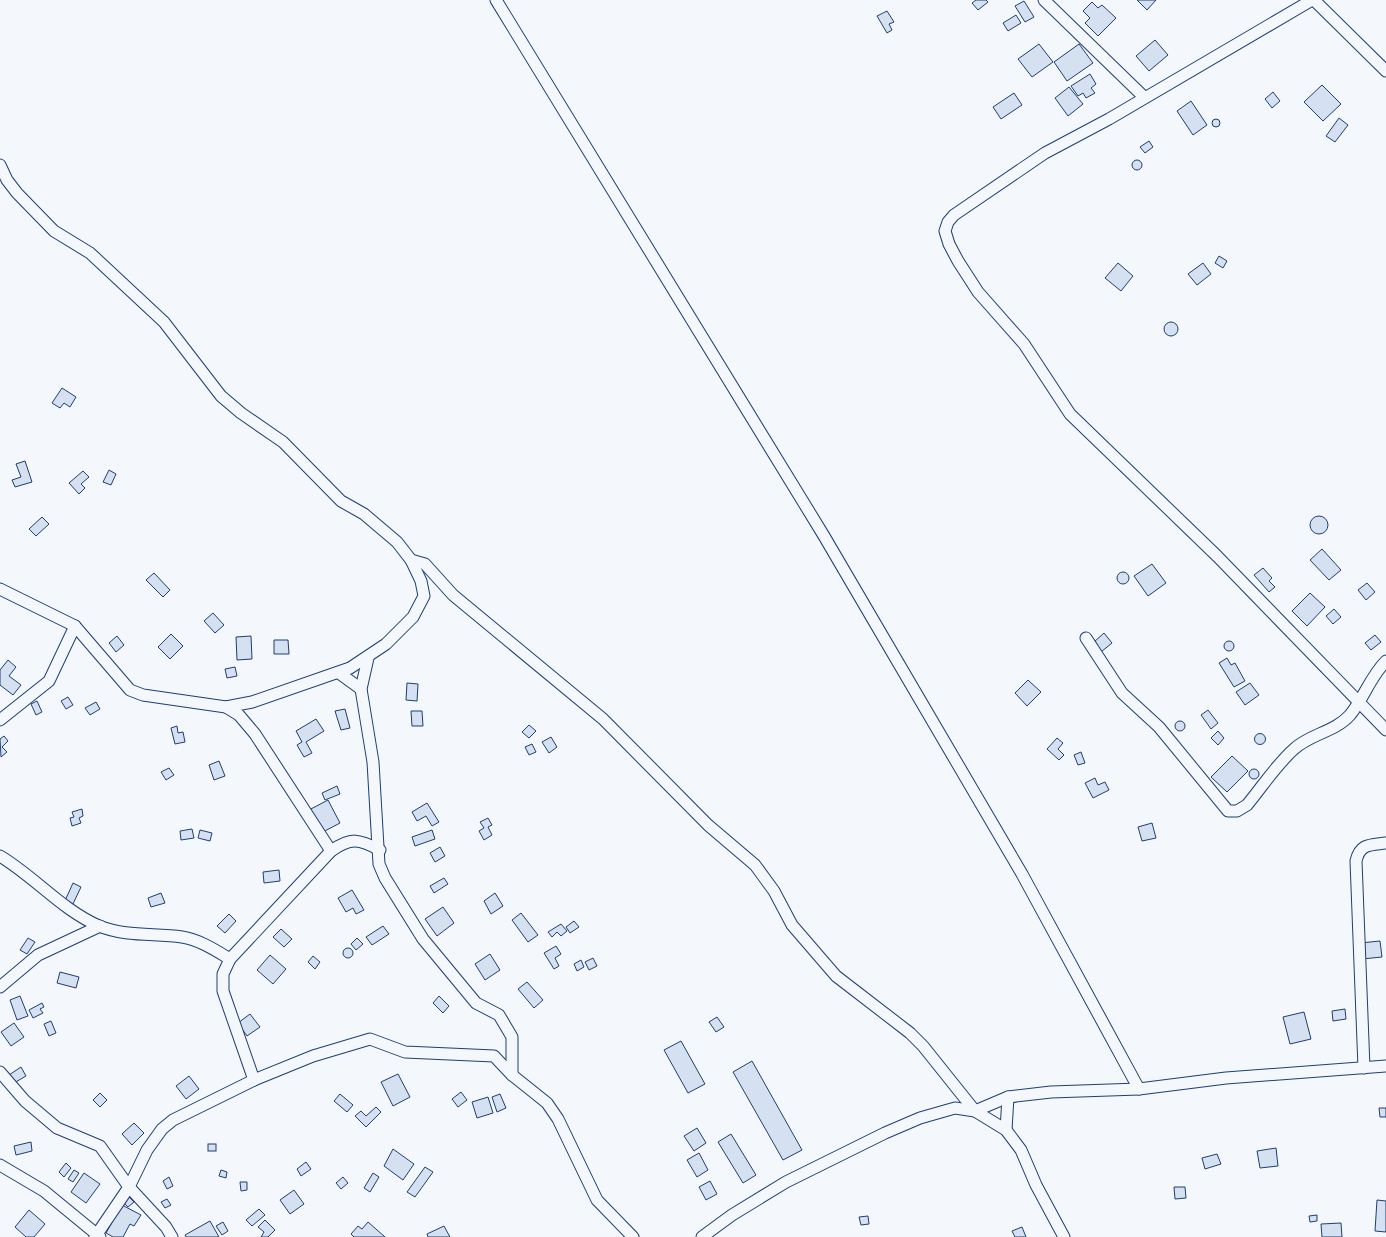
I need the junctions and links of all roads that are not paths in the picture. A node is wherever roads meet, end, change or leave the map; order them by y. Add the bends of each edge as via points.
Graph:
1 (496, 0) edge
2 (1044, 0) edge
3 (1313, 0) edge
4 (1386, 71) edge
5 (1144, 97) junction
6 (0, 165) edge
7 (411, 560) junction
8 (0, 589) edge
9 (75, 626) junction
10 (1086, 638) dead end
11 (368, 658) junction
12 (1386, 661) edge
13 (339, 673) junction
14 (361, 689) junction
15 (1358, 702) junction
16 (226, 708) junction
17 (0, 720) edge
18 (1386, 730) edge
19 (1386, 843) edge
20 (380, 850) junction
21 (331, 852) junction
22 (0, 856) edge
23 (100, 926) junction
24 (230, 959) junction
25 (0, 987) edge
26 (1386, 1066) edge
27 (1364, 1068) junction
28 (0, 1072) edge
29 (512, 1076) junction
30 (254, 1080) junction
31 (1139, 1089) junction
32 (1008, 1096) junction
33 (975, 1111) junction
34 (1006, 1130) junction
35 (0, 1165) edge
36 (129, 1188) junction
37 (98, 1236) edge
38 (172, 1237) edge
39 (633, 1237) edge
40 (702, 1237) edge
41 (1064, 1237) edge

1 - 31 street via 824,536 1022,874
2 - 5 street
3 - 4 street
3 - 5 street
5 - 15 street via 1045,153 954,215 945,231 949,244 978,292 1024,344 1070,414 1217,556
6 - 7 street via 17,193 54,231 90,253 164,322 220,396 283,442 341,501 364,514 397,542
7 - 11 street via 424,596 414,617
7 - 33 street via 425,564 453,595 603,719 708,825 755,865 792,924 836,976 916,1040
8 - 9 street
9 - 16 street via 130,690 143,695
9 - 17 street via 49,681
10 - 15 street via 1122,693 1159,727 1228,811 1237,811 1247,805 1294,749 1341,723
11 - 13 street
11 - 14 street
12 - 15 street
13 - 14 street
13 - 16 street
14 - 20 street via 373,762
15 - 18 street
16 - 21 street via 240,715 255,734
19 - 27 street via 1363,846 1356,861
20 - 21 street via 352,840 343,842
20 - 29 street via 379,864 385,878 423,939 476,1002 499,1015 512,1037
21 - 24 street
22 - 23 street via 27,873 70,910
23 - 24 street via 125,933 198,941
23 - 25 street via 38,955
24 - 30 street via 223,974 223,991
26 - 27 street
27 - 31 street via 1226,1078
28 - 36 street via 25,1101 57,1128 100,1146
29 - 30 street via 494,1056 405,1052 370,1039 313,1056
29 - 39 street via 547,1103 597,1200
30 - 36 street via 173,1120 162,1129 147,1150
31 - 32 street
32 - 33 street
32 - 34 street
33 - 34 street
33 - 40 street via 955,1108 885,1133 786,1182
34 - 41 street via 1021,1150
35 - 37 street via 44,1191
36 - 37 street
36 - 38 street

